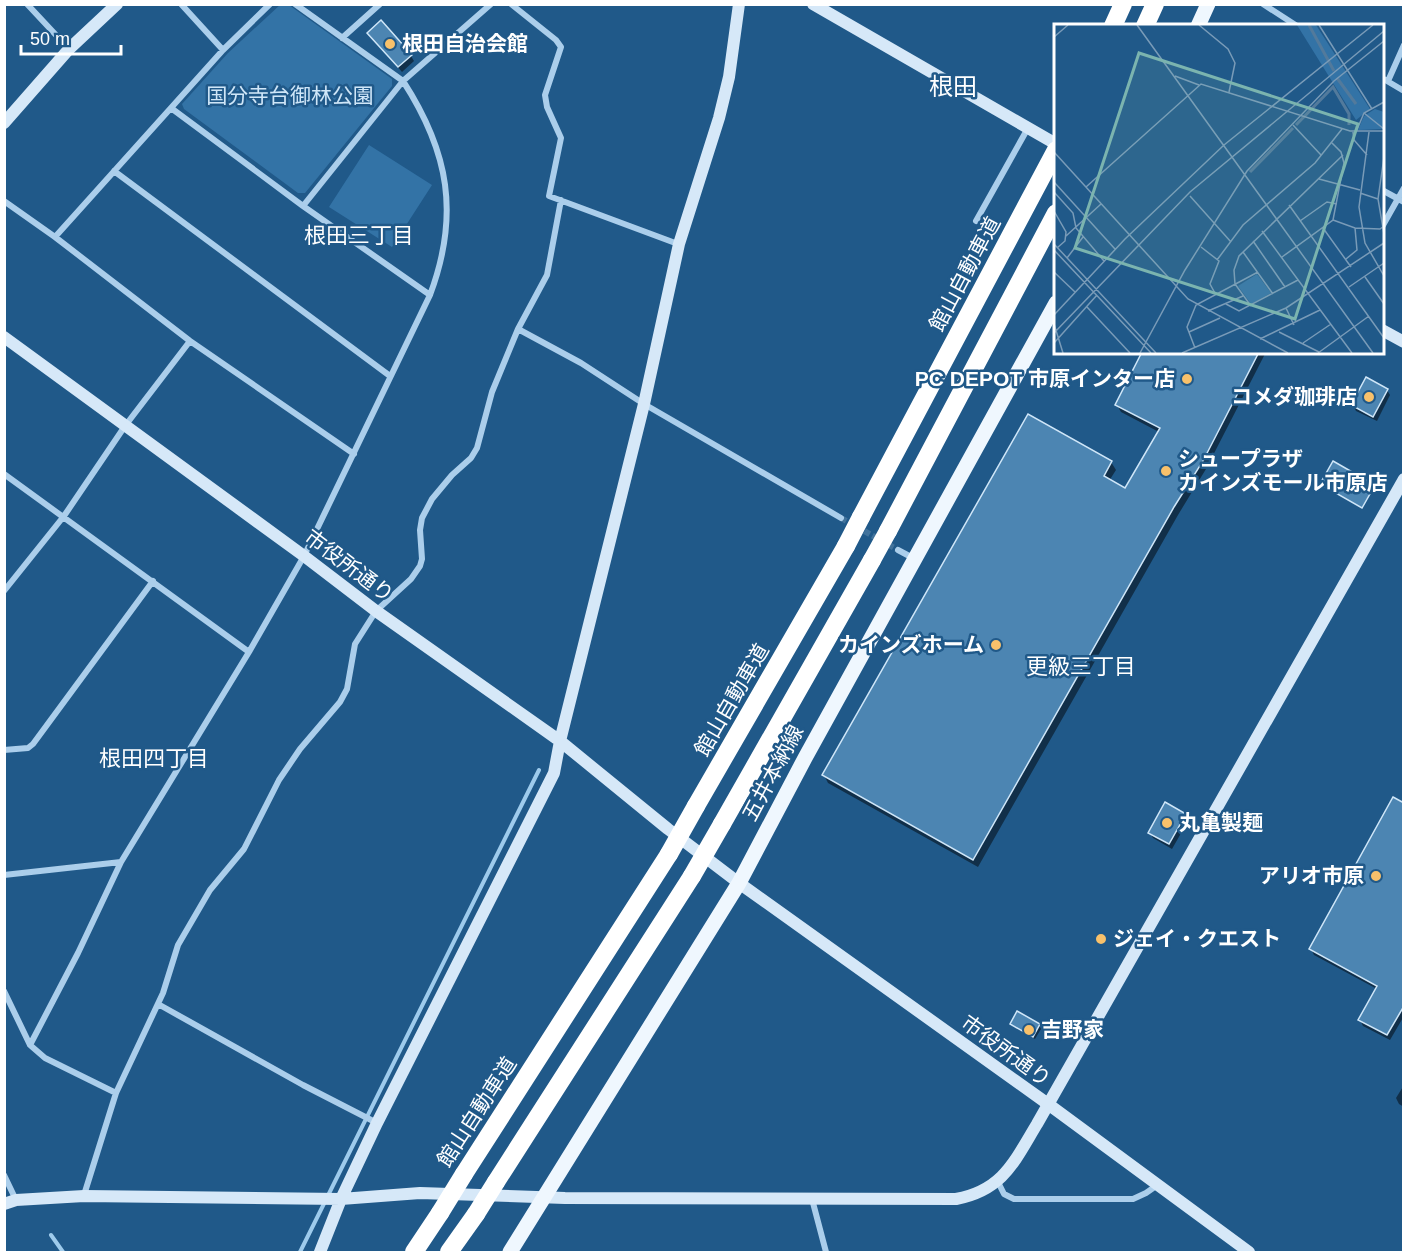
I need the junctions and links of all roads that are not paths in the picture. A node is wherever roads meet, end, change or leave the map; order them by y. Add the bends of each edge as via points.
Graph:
1 (27, 4) edge
2 (117, 4) edge
3 (181, 4) edge
4 (270, 4) edge
5 (295, 4) edge
6 (380, 4) edge
7 (491, 4) edge
8 (512, 4) edge
9 (739, 4) edge
10 (813, 4) edge
11 (1123, 4) edge
12 (1155, 4) edge
13 (1208, 4) edge
14 (1263, 4) edge
15 (1114, 24) edge
16 (1146, 24) edge
17 (1199, 24) edge
18 (1294, 24) edge
19 (342, 38) junction
20 (1404, 45) edge
21 (69, 49) junction
22 (223, 50) junction
23 (1385, 80) edge
24 (403, 81) junction
25 (1404, 91) edge
26 (171, 108) junction
27 (4, 123) edge
28 (1028, 128) junction
29 (1054, 143) edge
30 (1052, 157) edge
31 (114, 171) junction
32 (1404, 188) edge
33 (1384, 191) edge
34 (561, 200) junction
35 (4, 201) edge
36 (1400, 201) edge
37 (303, 206) junction
38 (1054, 217) edge
39 (976, 221) dead end
40 (1384, 225) edge
41 (55, 237) junction
42 (679, 244) junction
43 (430, 295) junction
44 (1054, 307) edge
45 (518, 329) junction
46 (1384, 331) edge
47 (4, 338) edge
48 (189, 341) junction
49 (1404, 342) edge
50 (390, 376) junction
51 (644, 404) junction
52 (125, 426) junction
53 (354, 454) junction
54 (4, 474) edge
55 (1404, 479) edge
56 (63, 516) junction
57 (841, 518) tunnel mouth
58 (898, 550) tunnel mouth
59 (304, 556) junction
60 (914, 559) junction
61 (153, 581) junction
62 (6, 587) edge
63 (376, 610) junction
64 (249, 652) junction
65 (560, 741) junction
66 (4, 750) edge
67 (121, 862) junction
68 (4, 876) edge
69 (739, 883) junction
70 (4, 991) edge
71 (158, 1004) junction
72 (30, 1045) junction
73 (116, 1092) junction
74 (1048, 1104) junction
75 (377, 1124) junction
76 (4, 1174) edge
77 (998, 1182) junction
78 (1156, 1186) junction
79 (84, 1196) junction
80 (544, 1198) junction
81 (341, 1199) junction
82 (812, 1199) junction
83 (10, 1202) edge
84 (320, 1252) edge
85 (414, 1252) edge
86 (449, 1252) edge
87 (510, 1252) edge
88 (826, 1252) edge
89 (1249, 1252) edge

1 - 21 street
2 - 21 street
3 - 22 street
4 - 22 street
5 - 19 street
6 - 19 street
7 - 24 street
8 - 34 street via 561,47 545,95 561,138 549,196
9 - 42 street via 720,117
10 - 28 street
11 - 15 highway
12 - 16 highway
13 - 17 main road
14 - 18 street
19 - 24 street
20 - 23 street
21 - 27 street
22 - 26 street
23 - 25 street
24 - 37 street
24 - 43 street via 435,142 446,191 445,245
26 - 31 street
26 - 37 street
28 - 29 street
28 - 39 street
30 - 85 highway, 館山自動車道, bridge via 846,546 669,854
31 - 41 street
31 - 50 street
32 - 36 street
33 - 36 street
34 - 42 street
34 - 45 street via 547,275
35 - 41 street
36 - 40 street
37 - 43 street
38 - 86 highway, bridge via 888,531 692,876
41 - 48 street
42 - 51 street
43 - 50 street
44 - 60 main road, 五井本納線
45 - 51 street via 581,363
45 - 63 street via 492,392 477,448 432,499 422,518 420,566
46 - 49 street
47 - 52 street, 市役所通り
48 - 52 street
48 - 53 street
50 - 53 street
51 - 57 street
51 - 65 street
52 - 56 street
52 - 59 street, 市役所通り
53 - 59 street
54 - 56 street
55 - 74 street
56 - 61 street
56 - 62 street
58 - 60 street
59 - 63 street, 市役所通り
59 - 64 street
60 - 69 main road, 五井本納線
61 - 64 street
61 - 66 street via 33,744
63 - 65 street, 市役所通り
63 - 71 street via 355,644 347,689 340,702 300,749 279,780 244,849 210,890 178,945
64 - 67 street
65 - 69 street, 市役所通り
65 - 75 street via 554,772
67 - 68 street
67 - 72 street
69 - 74 street, 市役所通り
69 - 80 main road, 五井本納線
70 - 72 street
71 - 73 street
71 - 75 street
72 - 73 street via 45,1058
73 - 79 street
74 - 77 street via 1009,1172
74 - 78 street, 市役所通り
75 - 81 street
76 - 83 street
77 - 78 street via 1004,1194 1014,1198 1133,1199
77 - 82 street via 956,1199
78 - 89 street, 市役所通り
79 - 81 street
79 - 83 street
80 - 81 street via 420,1193
80 - 82 street
80 - 87 main road, 五井本納線
81 - 84 street
82 - 88 street

